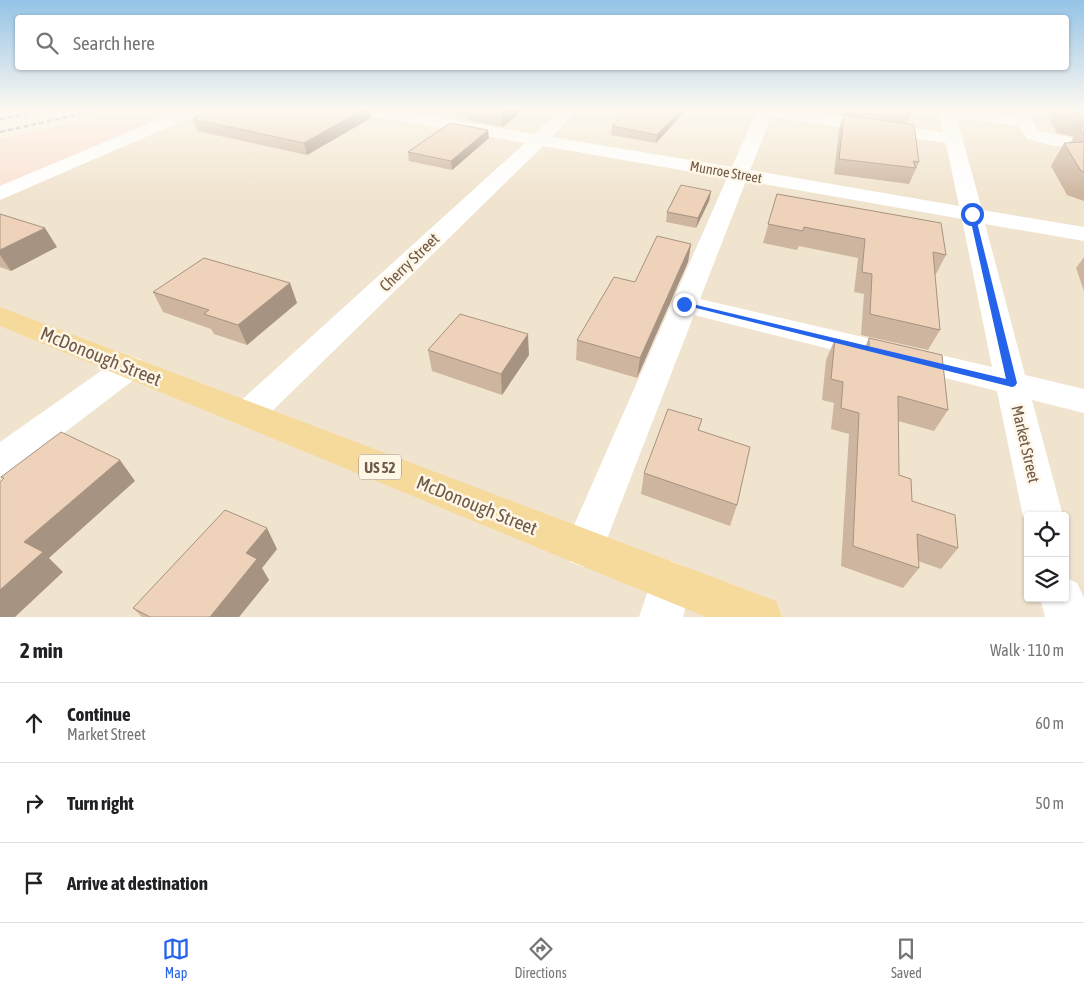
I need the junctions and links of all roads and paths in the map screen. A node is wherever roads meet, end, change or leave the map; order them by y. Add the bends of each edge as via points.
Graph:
1 (128, 139) edge
2 (529, 139) edge
3 (752, 139) edge
4 (954, 139) edge
5 (1047, 139) edge
6 (536, 140) junction
7 (1084, 145) edge
8 (737, 174) junction
9 (0, 194) edge
10 (972, 214) junction
11 (1084, 234) edge
12 (684, 304) junction
13 (0, 316) edge
14 (129, 367) junction
15 (1012, 383) junction
16 (1084, 401) edge
17 (248, 414) junction
18 (0, 461) edge
19 (1042, 512) edge
20 (584, 548) junction
21 (666, 599) edge
22 (1063, 602) edge
23 (760, 617) edge
24 (1067, 617) edge

1 - 9 street
2 - 6 street, Munroe Street
3 - 8 street
4 - 10 street, Market Street
5 - 7 street
6 - 8 street, Munroe Street
6 - 17 street, Cherry Street
8 - 10 street, Munroe Street
8 - 12 street
10 - 11 street, Munroe Street
10 - 15 street, Market Street
12 - 15 street
12 - 20 street
13 - 14 main road, McDonough Street / US 52
14 - 17 main road, McDonough Street / US 52
14 - 18 street
15 - 16 street
15 - 19 street, Market Street
17 - 20 main road, McDonough Street / US 52
20 - 21 main road, McDonough Street / US 52
21 - 23 main road, McDonough Street / US 52
22 - 24 street

